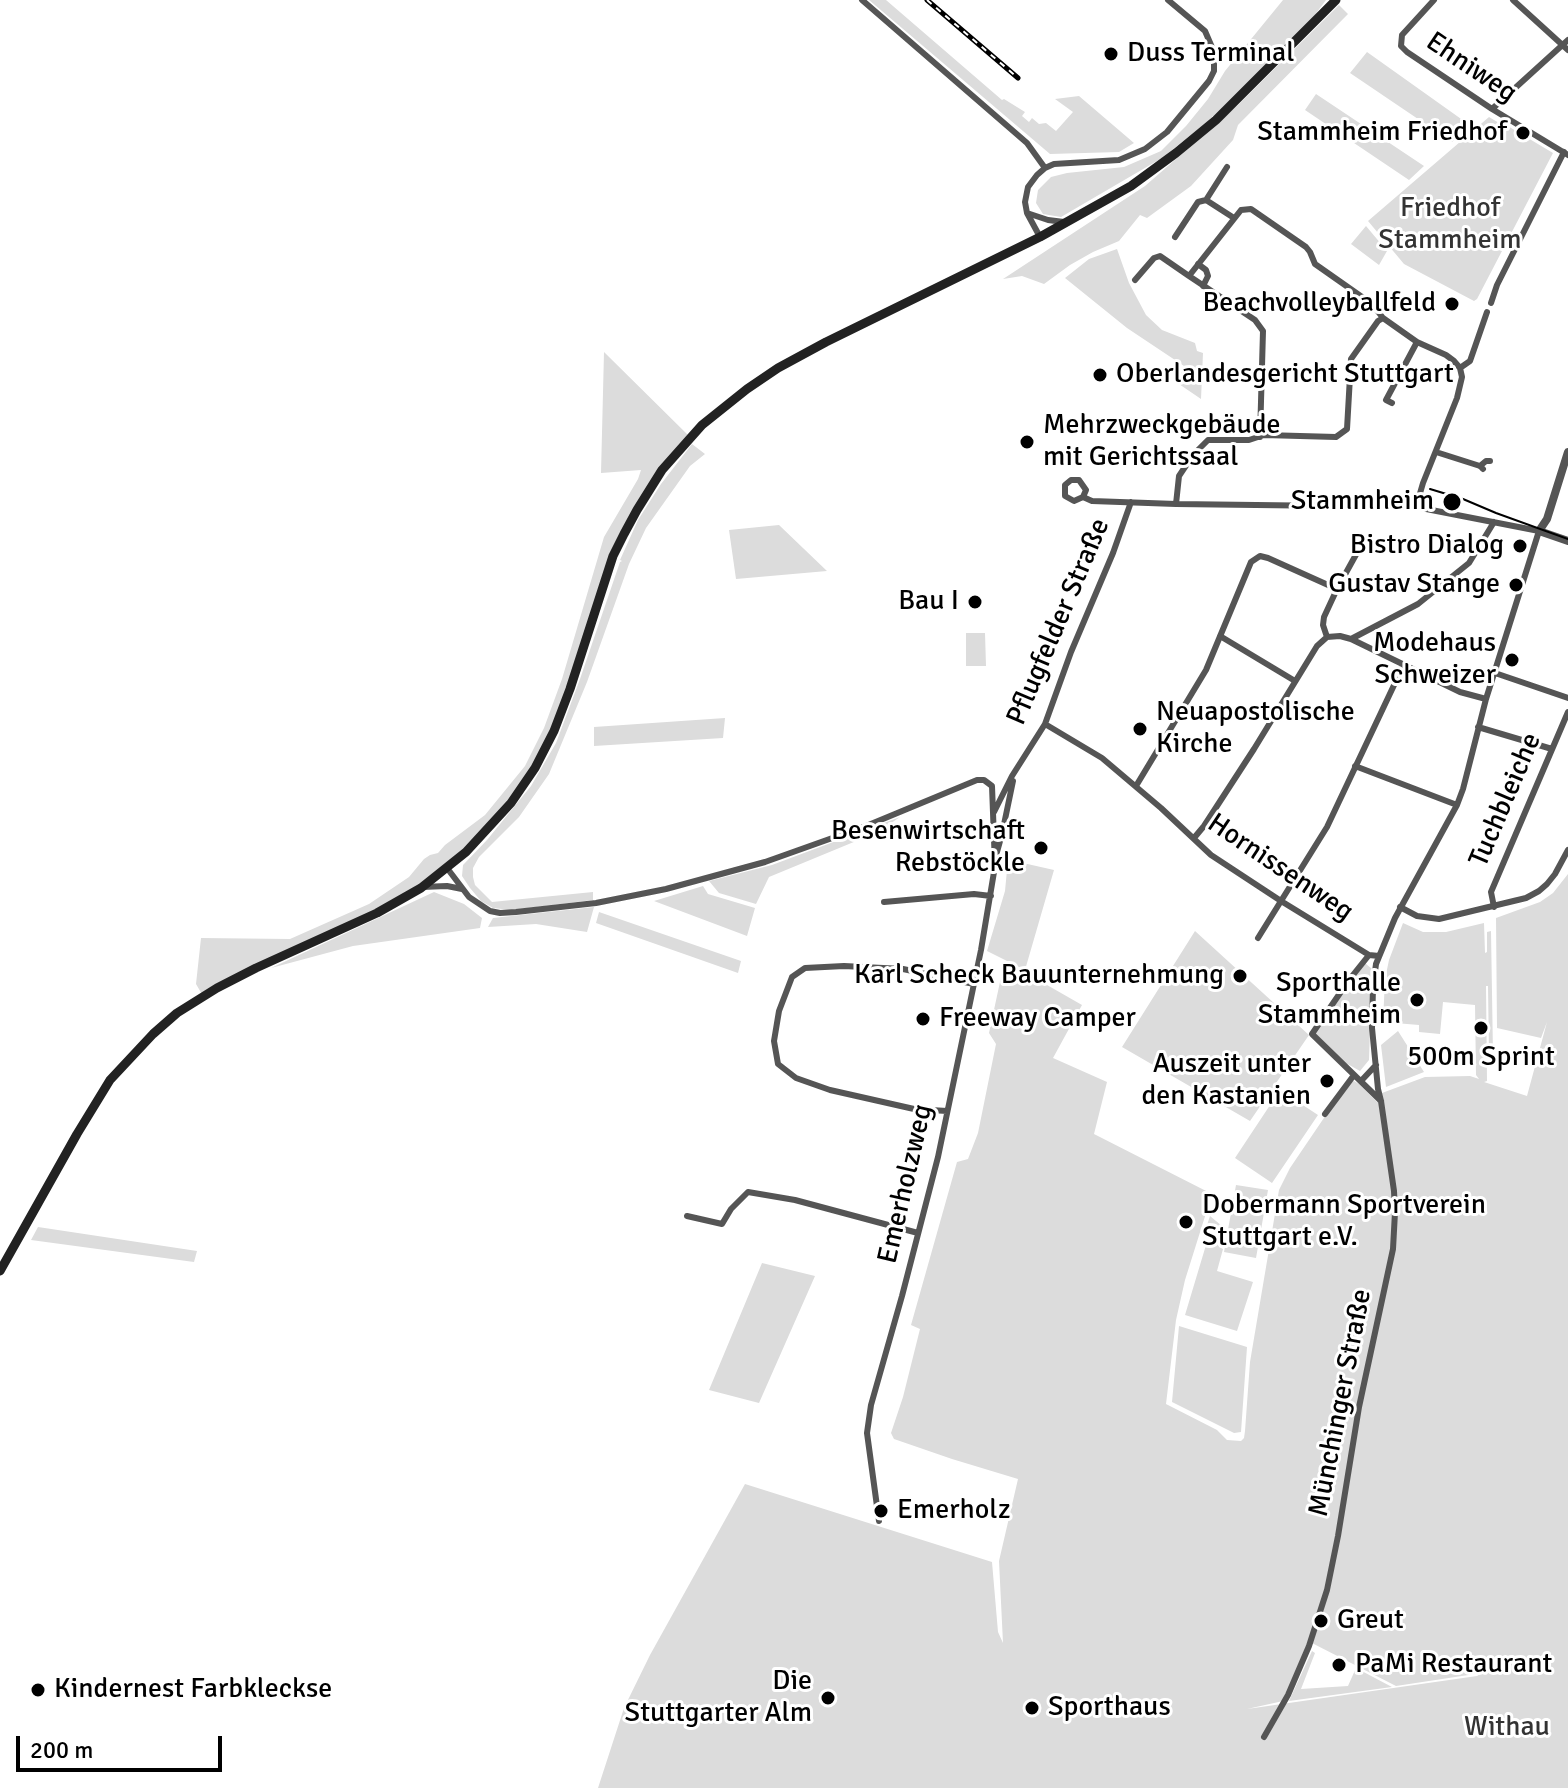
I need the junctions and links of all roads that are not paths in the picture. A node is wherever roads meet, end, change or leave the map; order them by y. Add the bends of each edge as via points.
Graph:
1 (862, 0) edge
2 (1168, 0) edge
3 (1336, 0) edge
4 (1434, 0) edge
5 (1513, 0) edge
6 (1566, 45) edge
7 (1492, 109) junction
8 (1566, 154) edge
9 (1227, 167) dead end
10 (1045, 168) junction
11 (1206, 200) junction
12 (1027, 213) junction
13 (1234, 218) junction
14 (1068, 223) junction
15 (1040, 237) junction
16 (1175, 237) dead end
17 (1198, 264) junction
18 (1189, 276) junction
19 (1135, 280) dead end
20 (1203, 286) junction
21 (1491, 303) dead end
22 (1487, 312) dead end
23 (1383, 318) junction
24 (1417, 342) junction
25 (1460, 368) junction
26 (1382, 408) dead end
27 (1260, 437) junction
28 (1436, 452) junction
29 (1568, 452) edge
30 (1490, 461) dead end
31 (1083, 497) dead end
32 (1131, 502) junction
33 (1176, 504) junction
34 (1416, 507) junction
35 (1494, 522) junction
36 (1539, 531) junction
37 (1568, 541) edge
38 (1358, 551) dead end
39 (1337, 589) junction
40 (1220, 636) junction
41 (1327, 637) junction
42 (1351, 639) junction
43 (1404, 664) junction
44 (1495, 673) junction
45 (1295, 681) junction
46 (1568, 698) edge
47 (1486, 699) junction
48 (1568, 712) edge
49 (1045, 724) junction
50 (1478, 727) junction
51 (1552, 749) junction
52 (1024, 757) joint
53 (1018, 766) junction
54 (1355, 766) junction
55 (1136, 786) junction
56 (1457, 805) junction
57 (993, 815) junction
58 (1194, 838) junction
59 (1568, 850) edge
60 (995, 855) junction
61 (447, 868) junction
62 (421, 888) junction
63 (462, 889) junction
64 (991, 896) junction
65 (1281, 901) junction
66 (884, 902) dead end
67 (1400, 907) junction
68 (1494, 907) junction
69 (1258, 938) dead end
70 (1369, 955) junction
71 (1379, 956) junction
72 (974, 984) junction
73 (1376, 1065) junction
74 (1354, 1075) junction
75 (1361, 1081) junction
76 (1381, 1101) junction
77 (947, 1111) junction
78 (1325, 1114) dead end
79 (687, 1216) dead end
80 (918, 1233) junction
81 (0, 1271) edge
82 (879, 1521) dead end
83 (1264, 1737) dead end

1 - 10 street via 1027,143
2 - 10 street via 1205,31 1214,52 1209,81 1167,132 1145,149 1119,160
3 - 14 main road via 1216,120 1150,173
4 - 7 street, Ehniweg via 1402,35 1401,46
5 - 6 street
6 - 7 street
7 - 8 street, Ehniweg
8 - 21 street
9 - 11 street
10 - 12 street via 1028,187
11 - 13 street
11 - 16 street via 1198,202
12 - 14 street
12 - 15 street
13 - 17 street
13 - 23 street via 1241,210 1259,214 1306,247 1315,264 1372,304
14 - 15 main road
15 - 61 main road via 778,368 702,425 662,470 613,556 570,689 535,768 490,828
17 - 18 street
17 - 20 street via 1208,276
18 - 19 street via 1160,256
18 - 20 street
20 - 27 street via 1263,331
22 - 25 street via 1470,361
23 - 24 street
23 - 27 street via 1351,359 1347,429 1336,437
24 - 25 street
24 - 26 street
25 - 28 street via 1461,383
27 - 33 street via 1208,440 1179,476
28 - 30 street via 1481,467
28 - 34 street
29 - 36 street
31 - 32 street
32 - 33 street
32 - 49 street, Pflugfelder Straße
33 - 34 street
34 - 35 street
35 - 36 street
35 - 42 street via 1469,563 1418,604
36 - 37 street
36 - 44 street, Münchinger Straße
38 - 39 street
39 - 40 street via 1260,556 1249,566
39 - 41 street via 1324,617
40 - 45 street
40 - 55 street via 1206,670
41 - 42 street
41 - 45 street
42 - 43 street
43 - 47 street
43 - 54 street
44 - 46 street
44 - 47 street, Münchinger Straße
45 - 58 street
47 - 50 street, Münchinger Straße
48 - 51 street, Tuchbleiche
49 - 52 street, Pflugfelder Straße
49 - 55 street, Hornissenweg
50 - 51 street
50 - 56 street, Münchinger Straße
51 - 68 street, Tuchbleiche via 1491,892
52 - 53 street, Emerholzweg
53 - 57 street, Emerholzweg
53 - 60 street, Emerholzweg
54 - 56 street
54 - 65 street via 1327,827
55 - 58 street, Hornissenweg
56 - 67 street, Münchinger Straße
57 - 60 street, Emerholzweg
57 - 63 street, Emerholzweg via 992,786 977,780 765,862 628,898 500,913 479,905
58 - 65 street, Hornissenweg
59 - 68 street via 1539,891
60 - 64 street, Emerholzweg
61 - 62 main road
61 - 63 street, Emerholzweg
62 - 63 street
62 - 81 main road via 217,988 153,1034 110,1080
64 - 66 street
64 - 72 street, Emerholzweg
65 - 69 street
65 - 70 street, Hornissenweg
67 - 68 street via 1439,919
67 - 71 street, Münchinger Straße
70 - 71 street, Hornissenweg
70 - 74 street via 1312,1034
71 - 73 street, Münchinger Straße via 1372,1015
72 - 77 street, Emerholzweg
72 - 77 street via 903,969 805,968 792,977 779,1011 774,1041 778,1064 796,1078 914,1109
73 - 75 street
73 - 76 street, Münchinger Straße
74 - 75 street
74 - 78 street
75 - 76 street
76 - 83 street, Münchinger Straße via 1394,1191 1393,1249 1327,1590 1309,1646
77 - 80 street, Emerholzweg
79 - 80 street via 722,1224 748,1192
80 - 82 street, Emerholzweg via 867,1433

